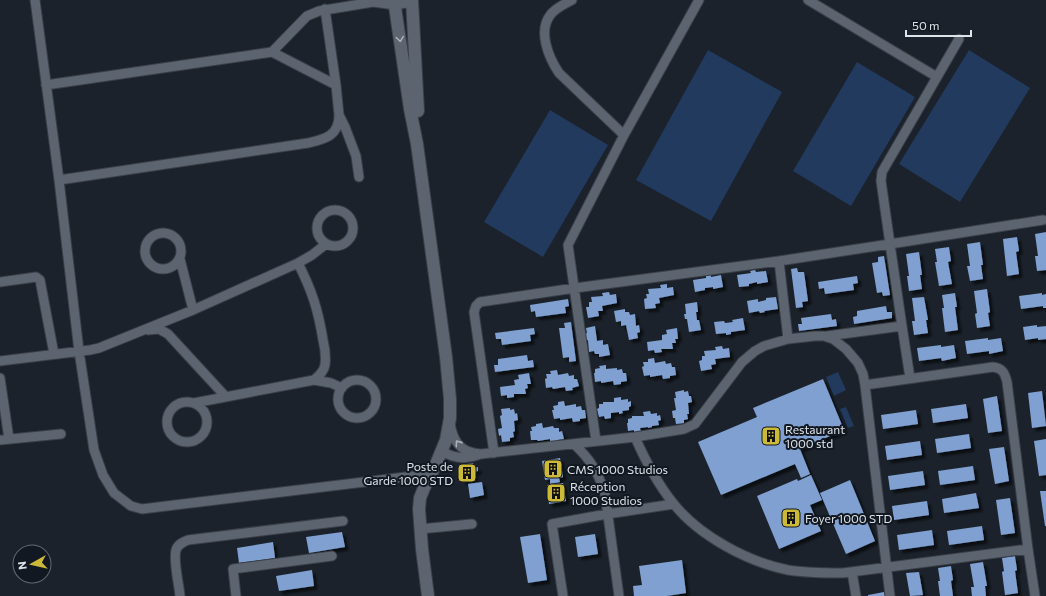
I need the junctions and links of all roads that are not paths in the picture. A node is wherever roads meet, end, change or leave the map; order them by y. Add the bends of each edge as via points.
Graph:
1 (35, 0) edge
2 (572, 0) edge
3 (699, 0) edge
4 (808, 0) edge
5 (374, 1) edge
6 (412, 1) edge
7 (395, 2) edge
8 (325, 9) junction
9 (959, 39) dead end
10 (272, 52) junction
11 (937, 77) junction
12 (46, 84) junction
13 (336, 85) junction
14 (339, 115) junction
15 (624, 135) junction
16 (417, 144) junction
17 (359, 177) dead end
18 (59, 180) junction
19 (1043, 220) dead end
20 (326, 244) junction
21 (890, 244) junction
22 (180, 259) junction
23 (779, 261) junction
24 (298, 263) junction
25 (0, 282) edge
26 (575, 288) junction
27 (193, 310) junction
28 (902, 326) junction
29 (143, 330) junction
30 (824, 336) junction
31 (788, 339) junction
32 (79, 351) junction
33 (54, 354) junction
34 (0, 361) edge
35 (0, 378) edge
36 (910, 378) junction
37 (314, 380) junction
38 (865, 385) junction
39 (342, 388) junction
40 (226, 397) junction
41 (194, 403) junction
42 (450, 418) junction
43 (61, 434) dead end
44 (635, 437) junction
45 (4, 440) edge
46 (596, 441) junction
47 (574, 444) junction
48 (442, 451) junction
49 (494, 453) junction
50 (481, 454) junction
51 (430, 474) junction
52 (674, 504) junction
53 (607, 514) junction
54 (343, 522) dead end
55 (472, 524) dead end
56 (420, 529) junction
57 (1028, 548) junction
58 (332, 556) dead end
59 (886, 567) junction
60 (852, 572) junction
61 (180, 596) edge
62 (236, 596) edge
63 (428, 596) edge
64 (563, 596) edge
65 (619, 596) edge
66 (856, 596) edge
67 (890, 596) edge
68 (1035, 596) edge

1 - 12 street
2 - 15 street via 556,10 548,19 546,36 549,54 559,73
3 - 15 street
4 - 11 street
5 - 7 street
5 - 8 street
6 - 7 street
6 - 16 street via 418,107
7 -> 16 street
8 - 10 street via 307,16
8 - 13 street
9 - 11 street
10 - 12 street
10 - 13 street
11 - 21 street via 882,172 882,191
12 - 18 street
13 - 14 street
14 - 17 street via 356,156
14 - 18 street via 339,124 335,131 322,139 308,143
15 - 26 street via 569,242
16 - 42 street via 446,358
18 - 32 street
19 - 21 street
20 - 20 street via 343,245 354,232 352,220 344,212 332,210 321,216 318,234
20 - 24 street
21 - 23 street
21 - 28 street
22 - 22 street via 182,248 176,237 171,234 154,235 146,244 149,262 159,269 171,268
22 - 27 street
23 - 26 street
23 - 31 street
24 - 27 street
24 - 37 street via 314,298 324,343 325,366
25 - 33 street via 36,277 40,280
26 - 46 street
26 - 49 street via 480,302 476,306 475,317
27 - 29 street
28 - 30 street
28 - 36 street
29 - 32 street via 99,348
29 - 40 street via 159,329 168,334
30 - 31 street
30 - 38 street via 839,343 856,359
31 - 44 street via 764,346 748,357 690,428
32 - 33 street
32 - 51 street via 94,450 103,475 114,493 131,506 142,509
33 - 34 street
35 - 45 street
36 - 38 street
36 - 57 street via 994,367 1002,370 1007,382
37 - 39 street
37 - 40 street
38 - 59 street
39 - 39 street via 339,393 339,405 346,415 363,418 373,411 377,398 372,385 366,381 353,380
40 - 41 street
41 - 41 street via 182,403 169,415 168,428 175,438 181,441 194,441 205,432 207,419 200,407
42 - 48 street
50 -> 42 street via 473,454 461,448 453,435
43 - 45 street
44 - 46 street
44 - 52 street via 652,471
46 - 47 street
47 - 49 street
47 - 53 street via 596,470 605,494
48 - 50 street via 449,456 461,458
48 - 51 street
49 - 50 street
51 - 56 street via 420,498
52 - 53 street
52 - 60 street via 710,536 733,550 767,564 808,573
53 - 64 street via 552,524
53 - 65 street
54 - 61 street via 182,542 176,551 175,559
55 - 56 street
56 - 63 street
57 - 59 street
57 - 68 street
58 - 62 street via 233,569
59 - 60 street
59 - 67 street
60 - 66 street

